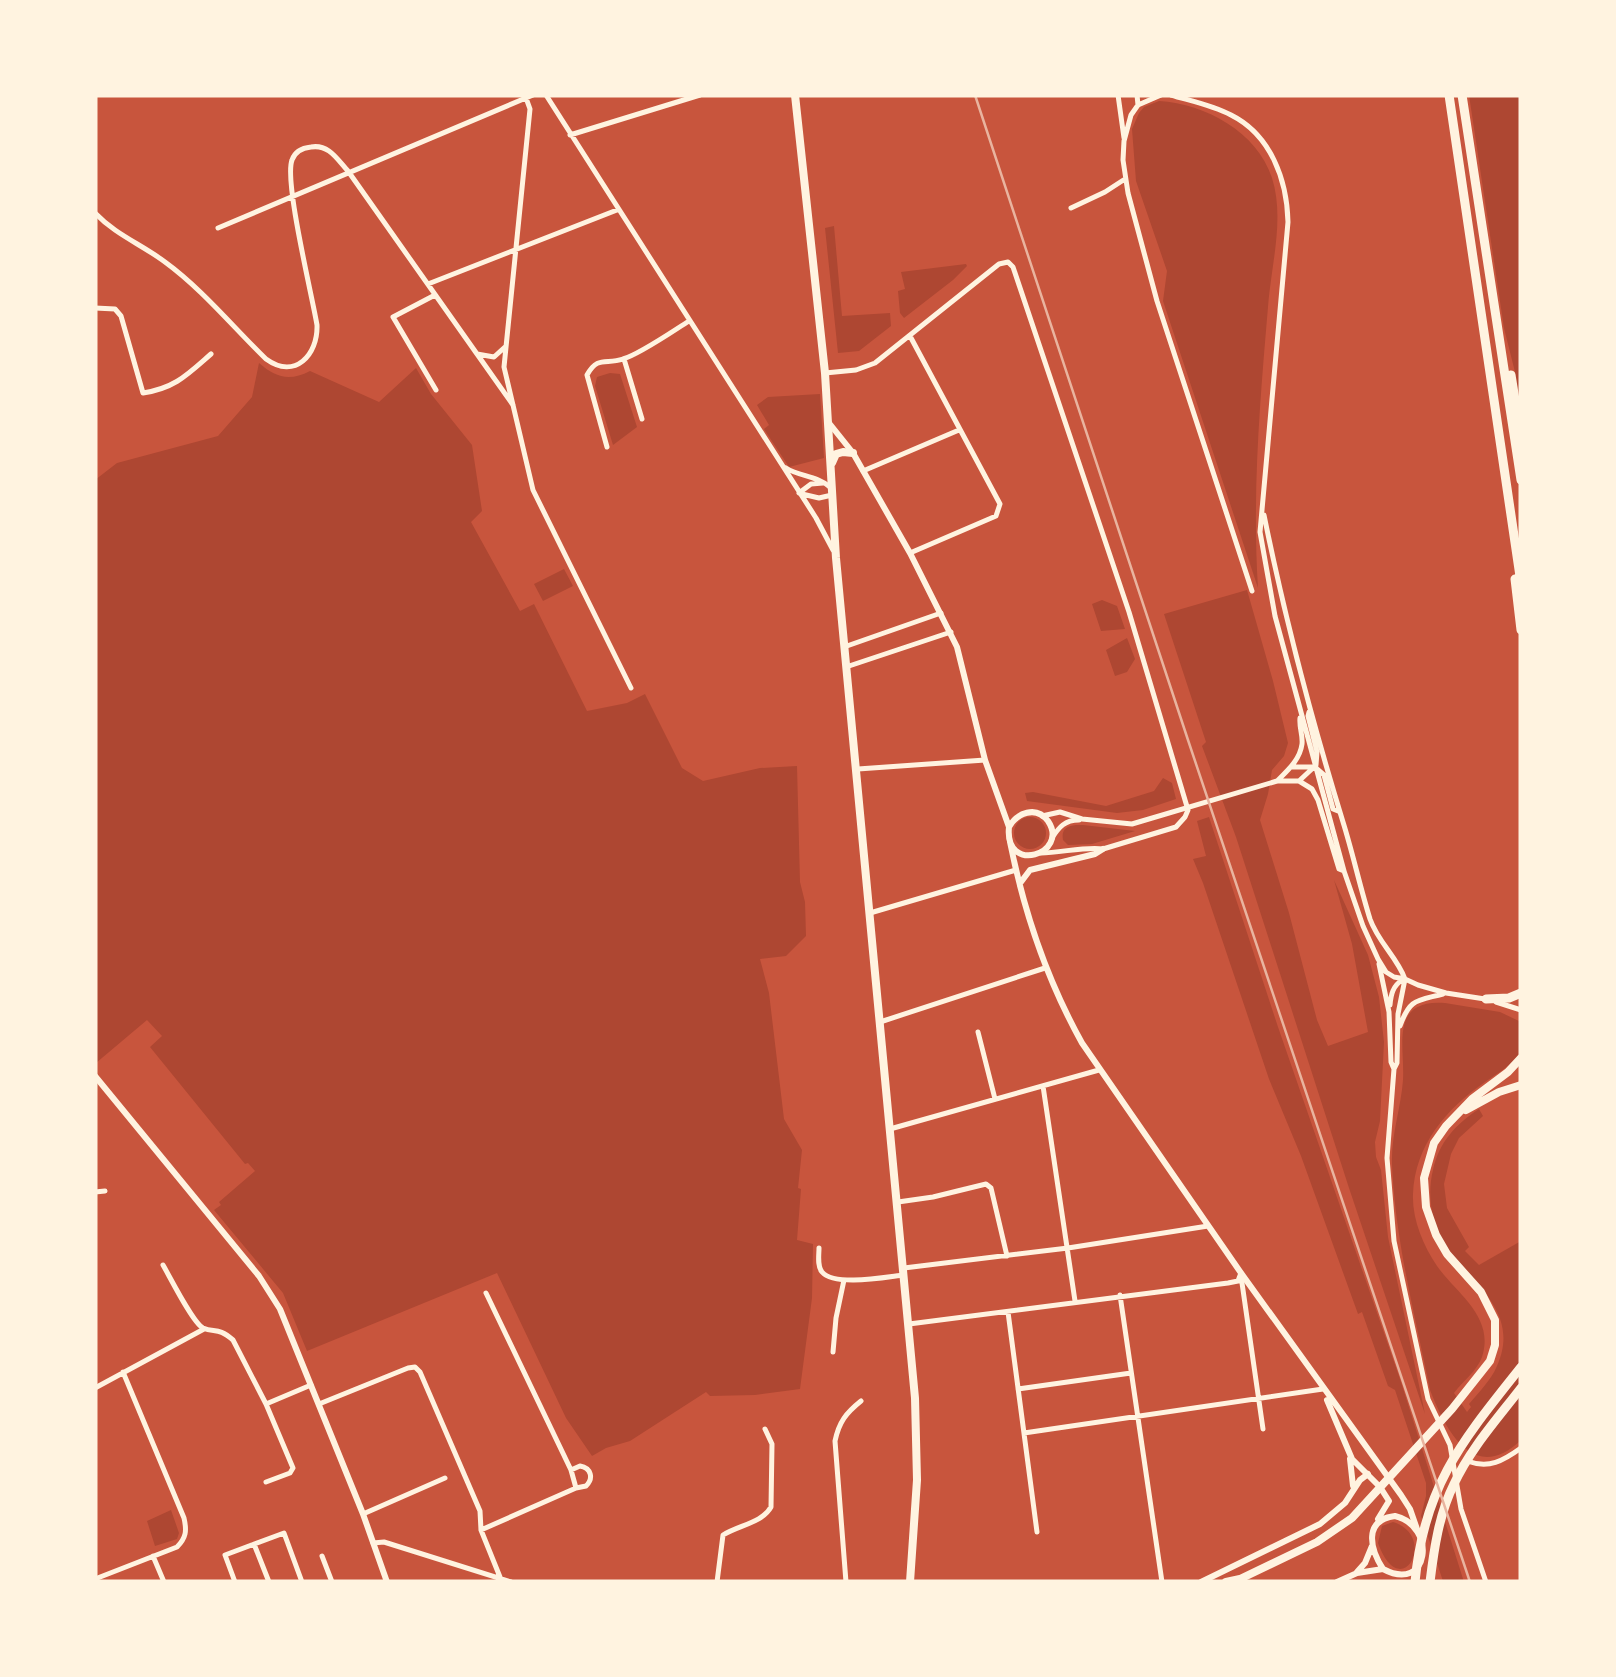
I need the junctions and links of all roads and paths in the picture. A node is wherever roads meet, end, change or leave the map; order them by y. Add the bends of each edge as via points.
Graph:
1 (546, 95) edge
2 (700, 95) edge
3 (795, 95) edge
4 (1137, 95) edge
5 (1160, 95) edge
6 (1171, 95) edge
7 (1449, 95) edge
8 (1462, 95) edge
9 (529, 97) edge
10 (1120, 98) edge
11 (1138, 105) junction
12 (570, 134) junction
13 (1124, 141) junction
14 (348, 172) junction
15 (1125, 179) junction
16 (292, 196) junction
17 (1071, 208) dead end
18 (618, 210) junction
19 (95, 213) edge
20 (218, 228) dead end
21 (515, 250) junction
22 (428, 284) junction
23 (436, 294) junction
24 (95, 308) edge
25 (689, 321) junction
26 (909, 335) junction
27 (1499, 339) junction
28 (505, 348) junction
29 (211, 354) dead end
30 (478, 354) junction
31 (624, 359) junction
32 (824, 373) junction
33 (436, 390) dead end
34 (516, 409) junction
35 (642, 420) dead end
36 (829, 423) junction
37 (958, 430) junction
38 (1521, 437) edge
39 (607, 447) dead end
40 (854, 453) junction
41 (782, 465) junction
42 (830, 467) junction
43 (863, 471) junction
44 (1521, 480) edge
45 (830, 489) junction
46 (799, 492) junction
47 (1263, 507) junction
48 (1514, 536) junction
49 (910, 553) junction
50 (836, 558) junction
51 (1521, 584) edge
52 (1252, 591) dead end
53 (940, 613) junction
54 (1521, 630) edge
55 (950, 632) junction
56 (844, 647) junction
57 (846, 667) junction
58 (631, 688) dead end
59 (1310, 707) junction
60 (1301, 717) junction
61 (985, 760) junction
62 (1314, 767) junction
63 (1291, 768) junction
64 (858, 769) junction
65 (1278, 781) junction
66 (1299, 781) junction
67 (1340, 813) junction
68 (1042, 816) junction
69 (1082, 819) junction
70 (1009, 827) junction
71 (1052, 838) junction
72 (1010, 842) junction
73 (1104, 849) junction
74 (1040, 853) junction
75 (1029, 856) junction
76 (1016, 870) junction
77 (1344, 870) junction
78 (1020, 883) junction
79 (870, 913) junction
80 (1378, 959) junction
81 (1046, 968) junction
82 (1405, 979) junction
83 (1446, 993) junction
84 (1521, 993) edge
85 (1486, 999) junction
86 (1521, 1010) edge
87 (1389, 1012) junction
88 (880, 1022) junction
89 (978, 1032) dead end
90 (1397, 1033) junction
91 (1521, 1058) edge
92 (1394, 1069) junction
93 (1099, 1070) junction
94 (95, 1076) edge
95 (1521, 1085) edge
96 (1043, 1086) junction
97 (995, 1099) junction
98 (1457, 1115) junction
99 (890, 1129) junction
100 (105, 1191) dead end
101 (95, 1192) edge
102 (898, 1202) junction
103 (1208, 1226) junction
104 (819, 1248) dead end
105 (1068, 1248) junction
106 (1007, 1256) junction
107 (163, 1265) dead end
108 (904, 1272) junction
109 (1241, 1273) junction
110 (844, 1280) junction
111 (486, 1293) dead end
112 (1120, 1295) junction
113 (1075, 1302) junction
114 (1008, 1311) junction
115 (909, 1324) junction
116 (204, 1328) junction
117 (833, 1352) dead end
118 (1521, 1367) edge
119 (123, 1372) junction
120 (1131, 1373) junction
121 (311, 1385) junction
122 (95, 1388) edge
123 (1018, 1388) junction
124 (1521, 1388) edge
125 (1324, 1389) junction
126 (1259, 1400) junction
127 (861, 1401) dead end
128 (266, 1404) junction
129 (319, 1404) junction
130 (1137, 1417) junction
131 (765, 1428) dead end
132 (1262, 1429) dead end
133 (1024, 1433) junction
134 (1450, 1445) junction
135 (1521, 1448) edge
136 (1348, 1453) junction
137 (570, 1470) junction
138 (1368, 1474) junction
139 (444, 1478) dead end
140 (1387, 1478) junction
141 (266, 1482) dead end
142 (576, 1488) junction
143 (1351, 1495) junction
144 (363, 1514) junction
145 (1376, 1522) junction
146 (481, 1530) junction
147 (1037, 1532) dead end
148 (1418, 1532) junction
149 (373, 1543) junction
150 (254, 1544) junction
151 (1372, 1546) junction
152 (1423, 1547) junction
153 (152, 1556) junction
154 (322, 1556) dead end
155 (1386, 1571) junction
156 (1356, 1573) junction
157 (95, 1578) edge
158 (502, 1580) edge
159 (1239, 1581) edge
160 (164, 1582) edge
161 (235, 1582) edge
162 (269, 1582) edge
163 (302, 1582) edge
164 (332, 1582) edge
165 (387, 1582) edge
166 (511, 1582) edge
167 (717, 1582) edge
168 (846, 1582) edge
169 (910, 1582) edge
170 (1162, 1582) edge
171 (1201, 1582) edge
172 (1226, 1582) edge
173 (1337, 1582) edge
174 (1389, 1582) edge
175 (1415, 1582) edge
176 (1430, 1582) edge
177 (1439, 1582) edge
178 (1486, 1582) edge

1 - 12 street
2 - 12 street
3 - 32 main road
4 - 11 street
5 - 11 street
6 - 47 street via 1246,124 1270,152 1284,188 1288,222
7 - 48 highway
8 - 27 highway
9 - 14 street
9 - 21 street
10 - 13 street
11 - 13 street
12 - 18 street
13 - 15 street
14 - 16 street
14 - 16 street via 326,148 304,148 291,162
14 - 22 street
15 - 17 street
15 - 52 street via 1157,301
16 - 19 street via 317,337 305,360 286,368 266,359 176,271
16 - 20 street
18 - 21 street
18 - 25 street
21 - 22 street
21 - 28 street
22 - 23 street
23 - 30 street
23 - 33 street via 393,318
24 - 29 street via 121,316 142,393 180,382
25 - 31 street
25 - 41 street
26 - 32 street via 866,368
26 - 37 street
26 - 73 street via 1000,264 1013,267 1188,810 1176,827
27 - 38 highway
27 - 44 highway
28 - 30 street via 494,357
28 - 34 street
30 - 34 street
31 - 35 street
31 - 39 street via 596,363 587,375
32 - 36 main road
34 - 58 street via 534,490
36 - 40 street
36 - 42 main road
37 - 43 street
37 - 49 street via 999,511
40 - 42 main road via 836,454
40 - 43 street
41 - 45 street
41 - 46 street
42 - 45 main road
43 - 49 street
45 - 46 street via 819,498
45 - 46 street via 818,482
45 - 50 main road
46 - 50 street
47 - 59 street
47 - 60 street via 1260,532 1274,616
48 - 51 highway
48 - 54 highway
49 - 53 street
50 - 56 main road
53 - 55 street
53 - 56 street
55 - 57 street
55 - 61 street
56 - 57 main road
57 - 64 main road
59 - 62 street
59 - 67 street
60 - 62 street
60 - 63 street via 1302,745
61 - 64 street
61 - 70 street
62 - 63 street
62 - 66 street
62 - 67 street
62 - 77 street
63 - 65 street
64 - 79 main road
65 - 66 street
65 - 69 street via 1132,824
66 - 77 street via 1318,800
67 - 82 street via 1371,922
68 - 69 street via 1060,812
68 - 70 street via 1022,813
68 - 71 street
69 - 71 street via 1060,826
70 - 72 street
71 - 74 street
72 - 75 street
72 - 76 street
73 - 74 street
73 - 78 street via 1030,870
74 - 75 street
75 - 78 street
76 - 78 street
76 - 79 street
77 - 80 street
78 - 81 street
79 - 88 main road
80 - 82 street via 1386,972
80 - 87 street
81 - 88 street
81 - 93 street
82 - 83 street
82 - 87 street via 1391,994
82 - 90 street
83 - 85 street
83 - 90 street via 1408,1006
84 - 85 highway
85 - 86 street
87 - 92 street
88 - 99 main road
89 - 97 street
90 - 92 street
91 - 98 main road
92 - 134 street via 1387,1158 1394,1241 1428,1399
93 - 96 street
93 - 103 street
94 - 121 street via 259,1276
95 - 98 main road
96 - 97 street
96 - 105 street
97 - 99 street
98 - 159 main road via 1434,1143 1424,1196 1436,1236 1490,1308 1496,1332 1490,1361 1352,1518
99 - 102 main road
100 - 101 street
102 - 106 street via 986,1184
102 - 108 main road
103 - 105 street
103 - 109 street
104 - 110 street via 821,1271
105 - 106 street
105 - 113 street
106 - 108 street
107 - 116 street
108 - 110 street
108 - 115 main road
109 - 112 street via 1228,1284
109 - 125 street
109 - 126 street
110 - 117 street
111 - 137 street
112 - 113 street
112 - 120 street
113 - 114 street
114 - 115 street
114 - 123 street
115 - 169 main road via 916,1480
116 - 119 street
116 - 128 street via 233,1340
118 - 175 highway via 1445,1471 1427,1514
119 - 122 street
119 - 153 street via 186,1530 177,1548
120 - 123 street
120 - 130 street
121 - 128 street
121 - 129 street
123 - 133 street
124 - 176 highway via 1454,1483
125 - 126 street
125 - 136 street
125 - 140 street
126 - 130 street
126 - 132 street
127 - 168 street via 838,1424 835,1441
128 - 141 street via 293,1468
129 - 144 street
129 - 146 street via 414,1366 480,1512
130 - 133 street
130 - 170 street
131 - 167 street via 772,1444 771,1507 723,1534
133 - 147 street
134 - 135 street via 1480,1465
134 - 178 street via 1461,1509
136 - 138 street
136 - 143 street
137 - 142 street
137 - 142 street via 580,1466 590,1474 586,1486
138 - 140 street
138 - 143 street
138 - 145 street via 1389,1501
139 - 144 street
140 - 148 street
142 - 146 street
143 - 171 street via 1320,1524
144 - 149 street
145 - 148 street via 1403,1518
145 - 151 street
146 - 158 street
148 - 152 street
149 - 158 street
149 - 165 street
150 - 161 street via 225,1555
150 - 162 street
150 - 163 street via 284,1533
151 - 155 street
151 - 156 street
152 - 155 street via 1412,1573
152 - 177 highway
153 - 157 street
153 - 160 street
154 - 164 street
155 - 156 street
155 - 174 street
156 - 173 street
158 - 166 street
159 - 172 main road

